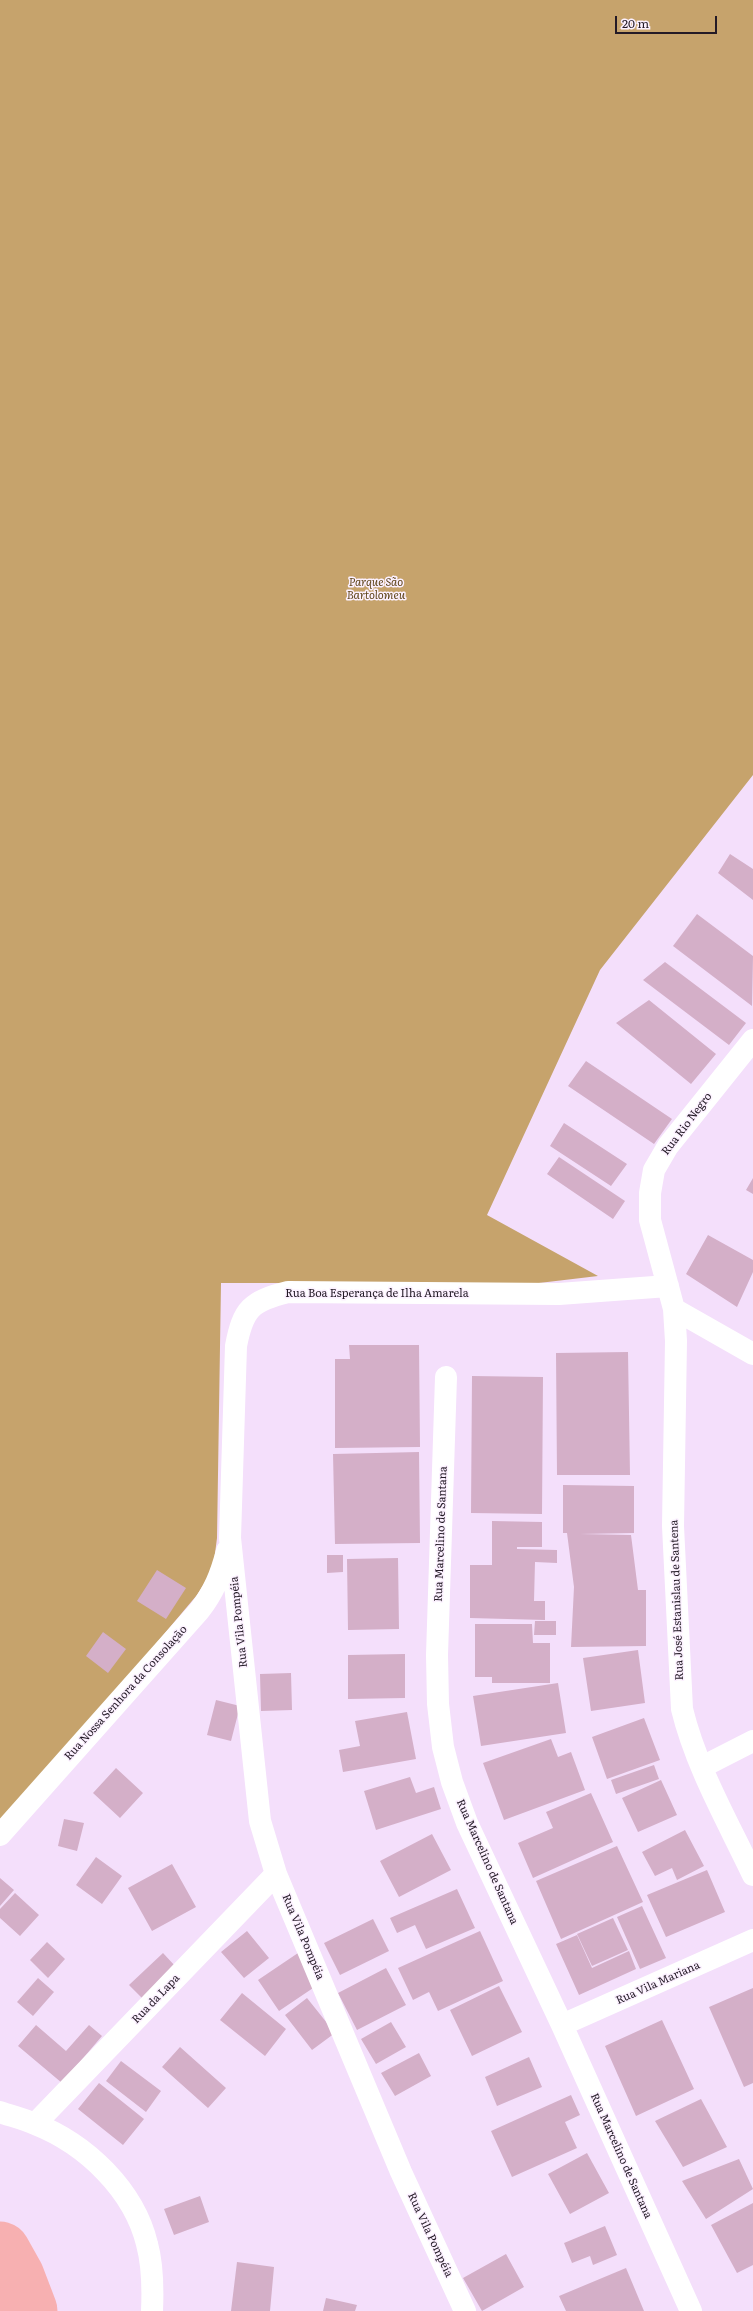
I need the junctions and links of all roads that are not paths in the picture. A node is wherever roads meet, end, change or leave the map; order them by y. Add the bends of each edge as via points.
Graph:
1 (750, 1049) edge
2 (668, 1286) junction
3 (674, 1309) junction
4 (753, 1354) edge
5 (446, 1377) dead end
6 (230, 1538) junction
7 (753, 1741) edge
8 (702, 1767) junction
9 (0, 1835) edge
10 (276, 1874) junction
11 (753, 1875) edge
12 (753, 1940) edge
13 (562, 2025) junction
14 (0, 2112) edge
15 (36, 2124) junction
16 (152, 2311) edge
17 (465, 2311) edge
18 (691, 2311) edge

1 - 2 street, Rua Rio Negro via 668,1146 654,1170 650,1193 650,1220
2 - 3 street, Rua José Estanislau de Santena
2 - 6 street, Rua Boa Esperança de Ilha Amarela via 559,1294 288,1292 265,1298 247,1311 239,1329 236,1346
3 - 4 street
3 - 8 street, Rua José Estanislau de Santena via 676,1341 673,1526 677,1642 682,1710 687,1732
5 - 13 street, Rua Marcelino de Santana via 437,1655 438,1704 444,1747 452,1782 467,1823
6 - 9 street, Rua Nossa Senhora da Consolação via 219,1579 199,1611
6 - 10 street, Rua Vila Pompéia via 260,1822
7 - 8 street
8 - 11 street, Rua José Estanislau de Santena
10 - 15 street, Rua da Lapa
10 - 17 street, Rua Vila Pompéia via 401,2172
12 - 13 street, Rua Vila Mariana
13 - 18 street, Rua Marcelino de Santana
14 - 15 street
15 - 16 street via 74,2145 107,2173 136,2213 147,2244 153,2284

